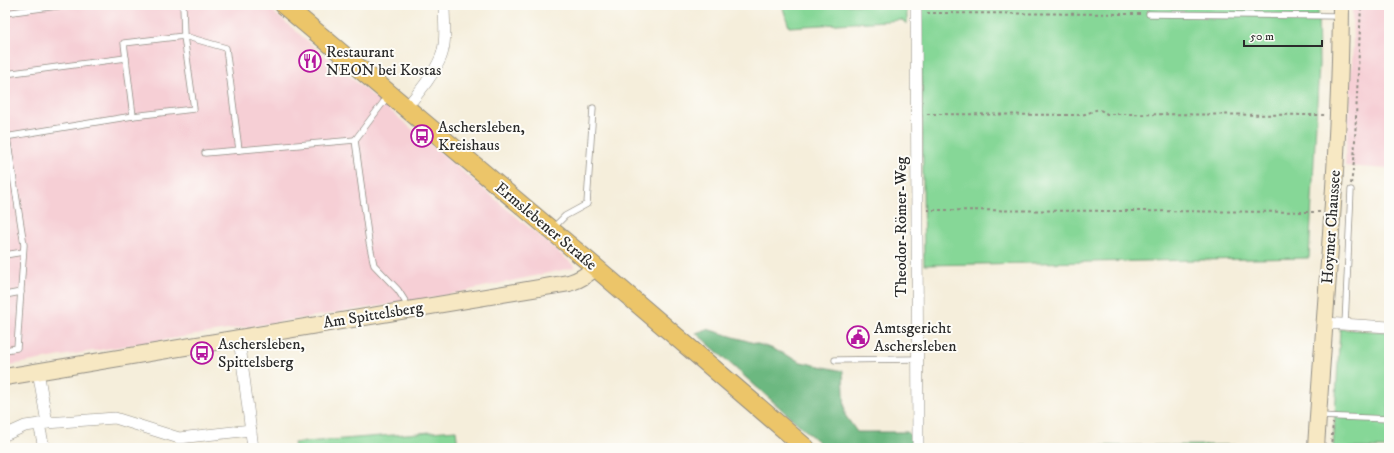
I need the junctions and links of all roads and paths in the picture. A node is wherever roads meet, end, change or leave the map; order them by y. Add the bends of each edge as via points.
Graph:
1 (65, 5) edge
2 (183, 5) edge
3 (284, 5) edge
4 (444, 5) edge
5 (1361, 5) edge
6 (916, 9) edge
7 (1343, 9) edge
8 (5, 13) edge
9 (1149, 14) joint
10 (184, 36) junction
11 (126, 58) junction
12 (5, 74) edge
13 (390, 94) junction
14 (406, 108) junction
15 (593, 108) dead end
16 (916, 114) junction
17 (133, 116) junction
18 (1337, 116) junction
19 (6, 137) edge
20 (355, 140) junction
21 (239, 150) junction
22 (205, 153) dead end
23 (1351, 190) joint
24 (916, 210) junction
25 (1332, 212) junction
26 (551, 230) junction
27 (23, 252) junction
28 (5, 255) edge
29 (594, 267) junction
30 (20, 292) junction
31 (5, 295) edge
32 (408, 310) junction
33 (1325, 324) junction
34 (1345, 325) junction
35 (1389, 327) edge
36 (240, 338) junction
37 (5, 350) edge
38 (917, 359) junction
39 (835, 360) dead end
40 (38, 371) junction
41 (5, 377) edge
42 (1326, 417) junction
43 (1389, 419) edge
44 (43, 424) junction
45 (251, 430) junction
46 (5, 435) edge
47 (44, 448) edge
48 (253, 448) edge
49 (806, 448) edge
50 (918, 448) edge
51 (1316, 448) edge
52 (1331, 448) edge

1 - 8 lane
2 - 10 lane
3 - 13 main road, Ermslebener Straße
4 - 14 street via 441,57 427,82
5 - 23 path
6 - 9 path
6 - 16 street, Theodor-Römer-Weg
7 - 9 lane
7 - 18 main road, Hoymer Chaussee
10 - 11 lane via 124,43
10 - 17 lane via 194,109
10 - 21 lane via 226,48
11 - 12 lane
11 - 17 lane
13 - 14 main road, Ermslebener Straße
13 - 20 lane
14 - 26 main road, Ermslebener Straße
15 - 26 lane via 587,204 565,216
16 - 18 path via 1075,115 1101,109 1107,114
16 - 24 street, Theodor-Römer-Weg
17 - 19 lane
18 - 25 main road, Hoymer Chaussee
19 - 27 lane via 24,245
20 - 21 lane
20 - 32 lane via 368,242 374,265 398,290
21 - 22 lane
23 - 34 lane
24 - 25 path
24 - 38 street, Theodor-Römer-Weg
25 - 33 main road, Hoymer Chaussee
26 - 29 main road, Ermslebener Straße
27 - 28 lane
27 - 30 lane
29 - 32 main road, Am Spittelsberg via 585,276 569,283
29 - 49 main road, Ermslebener Straße
30 - 31 lane
30 - 37 lane via 17,348
32 - 36 main road, Am Spittelsberg
33 - 34 street
33 - 42 main road, Hoymer Chaussee
34 - 35 street
36 - 40 main road, Am Spittelsberg
36 - 45 street
38 - 39 lane
38 - 50 street, Theodor-Römer-Weg
40 - 41 main road, Am Spittelsberg
40 - 44 street
42 - 43 lane
42 - 51 main road, Hoymer Chaussee
42 - 52 path
44 - 45 street via 115,418 179,438
44 - 46 street via 25,426
44 - 47 street
45 - 48 street

